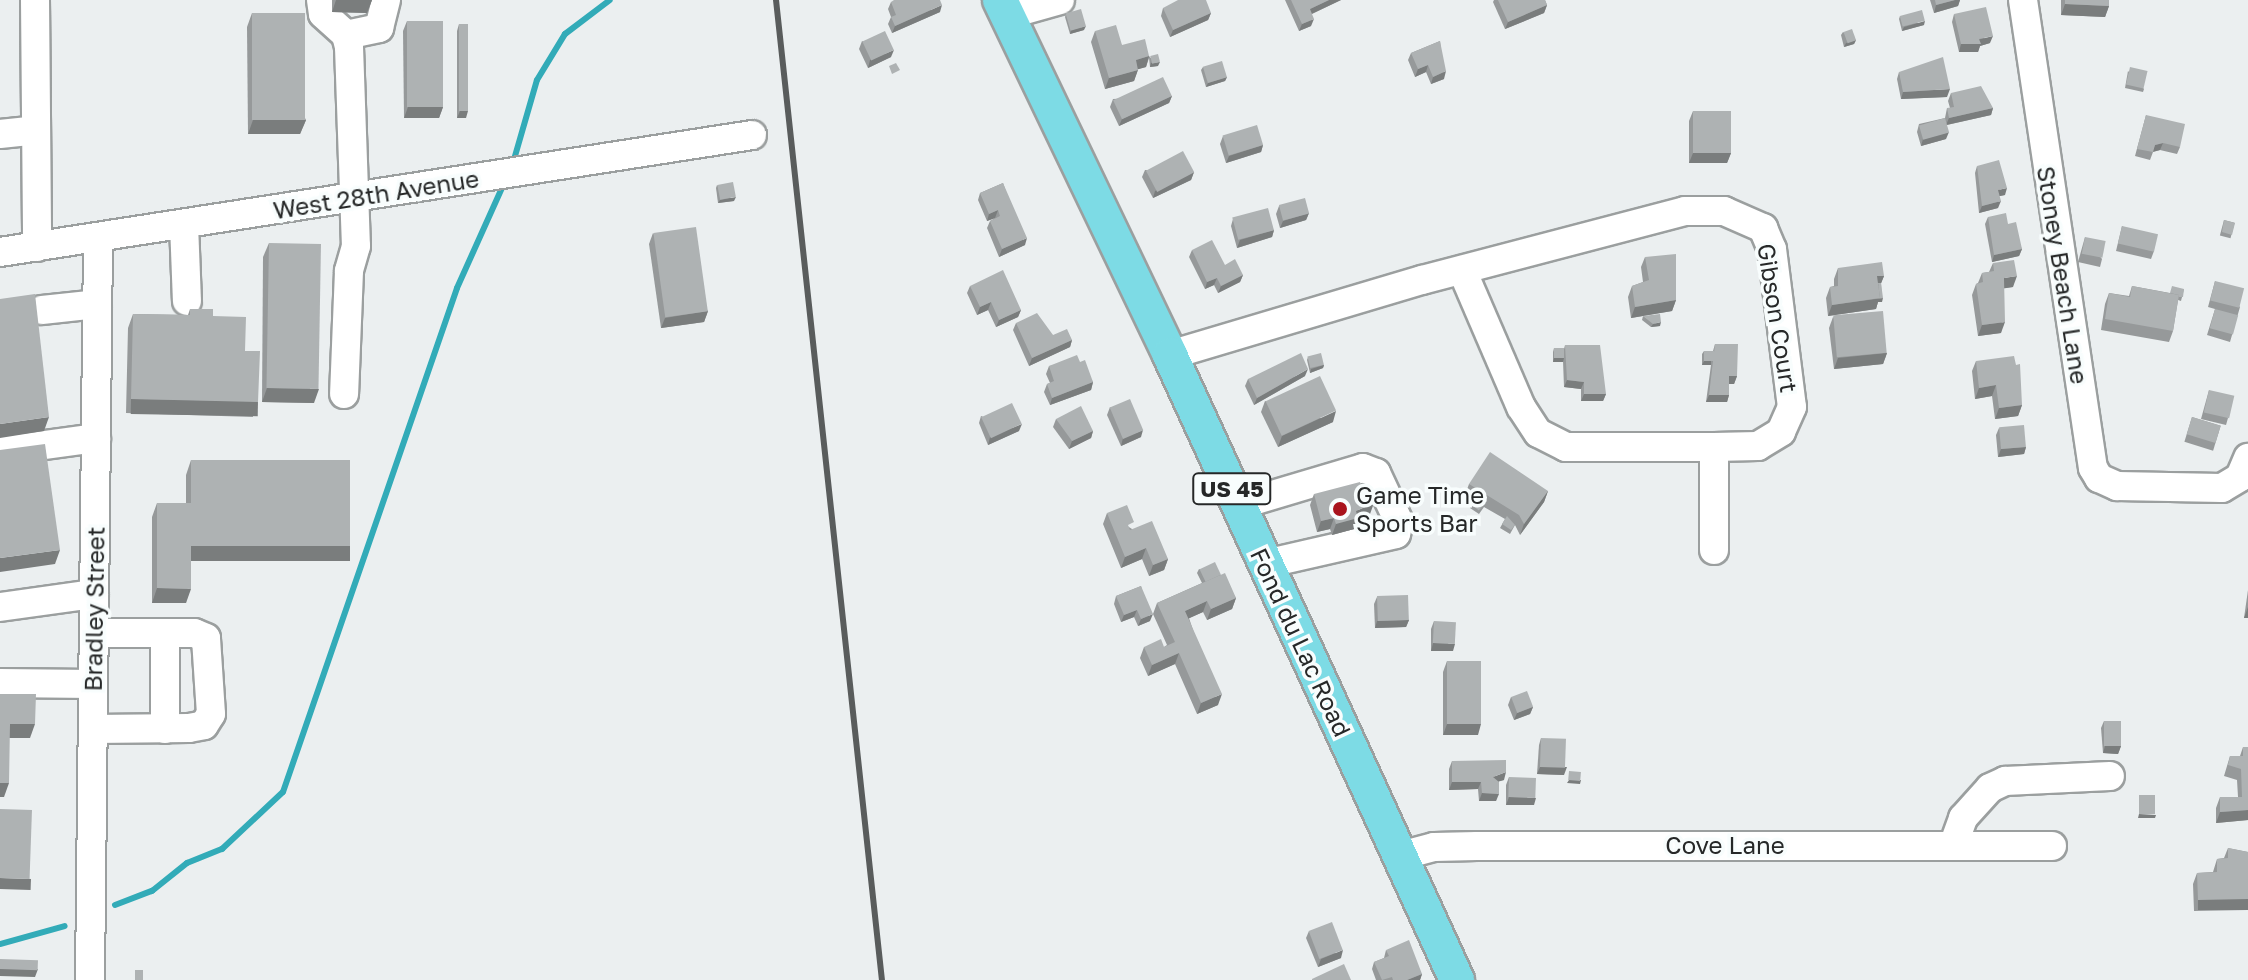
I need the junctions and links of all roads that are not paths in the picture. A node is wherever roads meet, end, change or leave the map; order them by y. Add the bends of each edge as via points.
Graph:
1 (35, 0) edge
2 (321, 0) edge
3 (386, 0) edge
4 (1060, 0) edge
5 (2023, 0) edge
6 (1004, 8) edge
7 (346, 35) junction
8 (36, 130) junction
9 (0, 134) edge
10 (752, 135) dead end
11 (353, 198) junction
12 (184, 224) junction
13 (98, 238) junction
14 (37, 247) junction
15 (0, 252) edge
16 (1462, 270) junction
17 (187, 301) dead end
18 (97, 304) junction
19 (42, 310) dead end
20 (1170, 355) junction
21 (344, 394) dead end
22 (96, 438) junction
23 (1714, 447) junction
24 (0, 451) edge
25 (2248, 458) edge
26 (1239, 505) junction
27 (1714, 550) dead end
28 (1265, 564) junction
29 (94, 594) junction
30 (0, 607) edge
31 (94, 633) junction
32 (165, 633) junction
33 (0, 683) edge
34 (93, 684) junction
35 (93, 729) junction
36 (165, 729) junction
37 (2110, 776) dead end
38 (1953, 846) junction
39 (2052, 846) dead end
40 (1400, 856) junction
41 (90, 980) edge
42 (1457, 980) edge

1 - 8 street
2 - 7 street via 329,23
3 - 7 street via 379,28
4 - 6 street
5 - 25 street, Stoney Beach Lane via 2093,468 2108,484 2233,485
6 - 20 main road, Fond du Lac Road / US 45
7 - 11 street
8 - 9 street
8 - 14 street
10 - 11 street, West 28th Avenue
11 - 12 street, West 28th Avenue
11 - 21 street via 356,246 349,271
12 - 13 street, West 28th Avenue
12 - 17 street
13 - 14 street, West 28th Avenue
13 - 18 street, Bradley Street
14 - 15 street, West 28th Avenue
16 - 20 street, Gibson Court
16 - 23 street, Gibson Court via 1521,407 1538,433 1566,447
16 - 23 street, Gibson Court via 1685,211 1724,211 1763,228 1779,291 1792,407 1781,432 1758,446
18 - 19 street
18 - 22 street, Bradley Street
20 - 26 main road, Fond du Lac Road / US 45
22 - 24 street
22 - 29 street, Bradley Street
23 - 27 street
26 - 28 main road, Fond du Lac Road / US 45
26 - 28 street via 1363,468 1376,473 1399,522 1396,534
28 - 40 main road, Fond du Lac Road / US 45
29 - 30 street
29 - 31 street, Bradley Street
31 - 32 street
31 - 34 street, Bradley Street
32 - 36 street
32 - 36 street via 206,638 211,714 204,725
33 - 34 street
34 - 35 street, Bradley Street
35 - 36 street
35 - 41 street, Bradley Street
37 - 38 street via 2005,781 1990,788 1963,818
38 - 39 street, Cove Lane
38 - 40 street, Cove Lane via 1477,846 1434,847
40 - 42 main road, Fond du Lac Road / US 45

